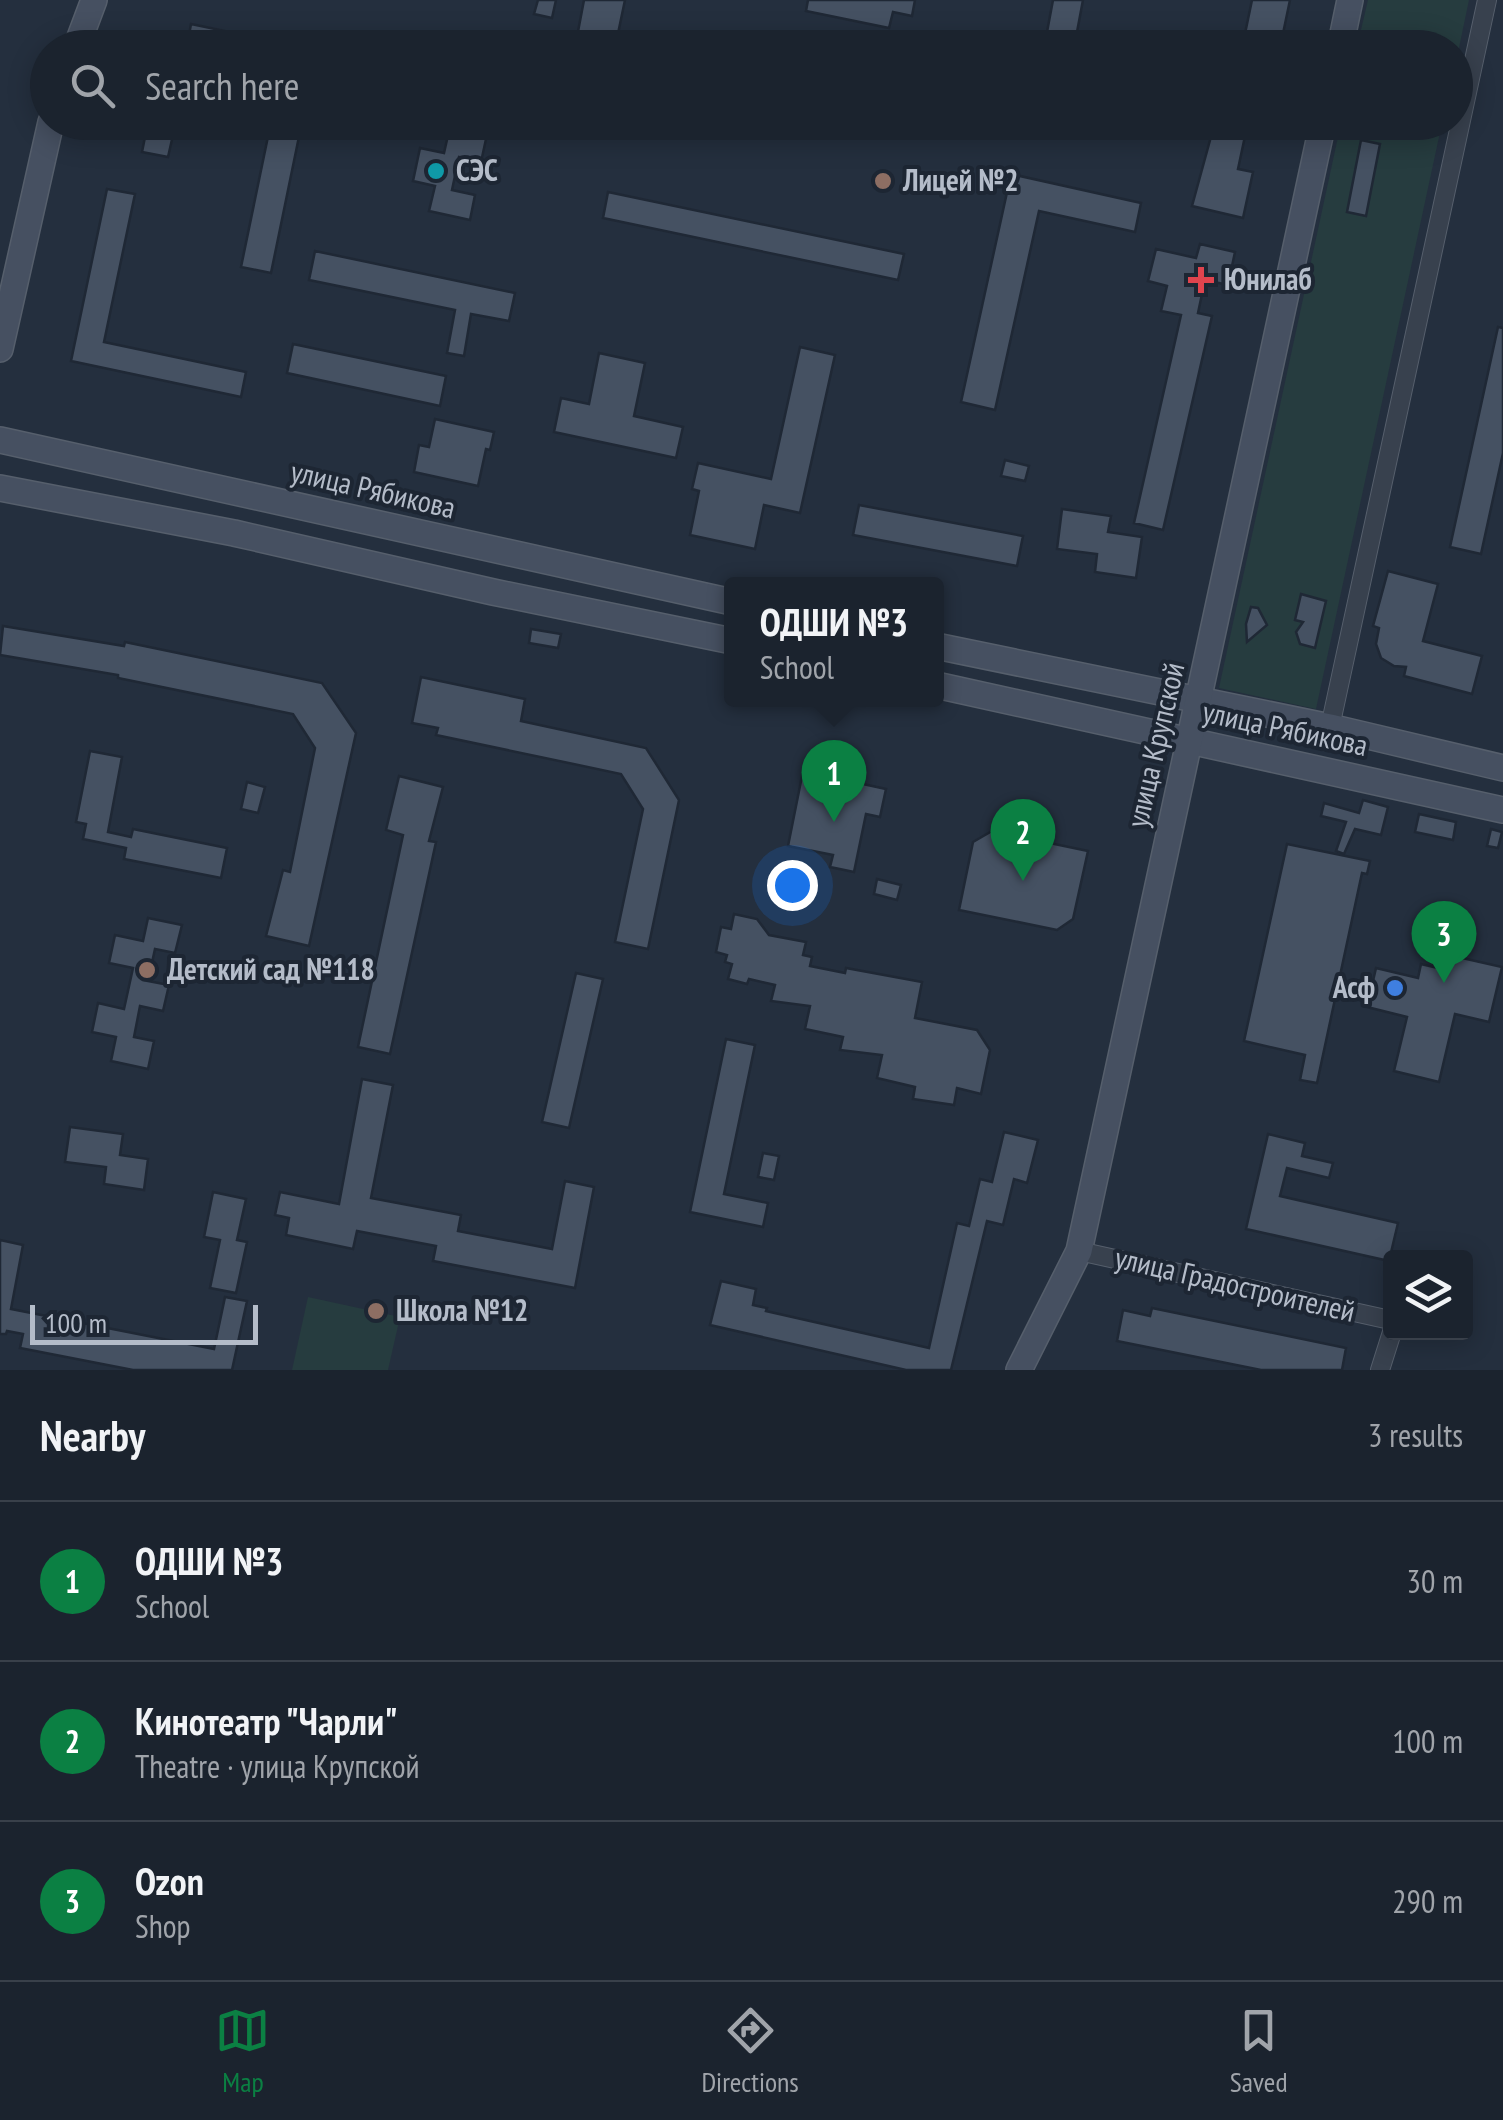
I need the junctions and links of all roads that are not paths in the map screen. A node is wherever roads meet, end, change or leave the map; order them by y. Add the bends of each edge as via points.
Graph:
1 (94, 0) edge
2 (1350, 0) edge
3 (1487, 0) edge
4 (83, 30) edge
5 (1344, 30) edge
6 (1473, 65) edge
7 (47, 140) edge
8 (1319, 140) edge
9 (1457, 140) edge
10 (0, 349) edge
11 (0, 440) edge
12 (0, 488) edge
13 (724, 600) edge
14 (724, 639) edge
15 (944, 648) edge
16 (944, 687) edge
17 (1199, 702) junction
18 (1330, 727) junction
19 (1189, 741) junction
20 (1503, 768) edge
21 (1503, 810) edge
22 (1079, 1250) junction
23 (1383, 1318) edge
24 (1389, 1340) edge
25 (1019, 1370) edge
26 (1380, 1370) edge

1 - 4 street
2 - 5 street
3 - 6 street
7 - 10 street
8 - 17 street, улица Крупской
9 - 18 street
11 - 13 street, улица Рябикова
12 - 14 street
15 - 17 street, улица Рябикова
16 - 19 street, улица Рябикова
17 - 18 street, улица Рябикова
17 - 19 street, улица Крупской
18 - 20 street, улица Рябикова
19 - 21 street, улица Рябикова
19 - 22 street, улица Крупской
22 - 23 street, улица Градостроителей
22 - 25 street, улица Крупской
24 - 26 street, улица Градостроителей

